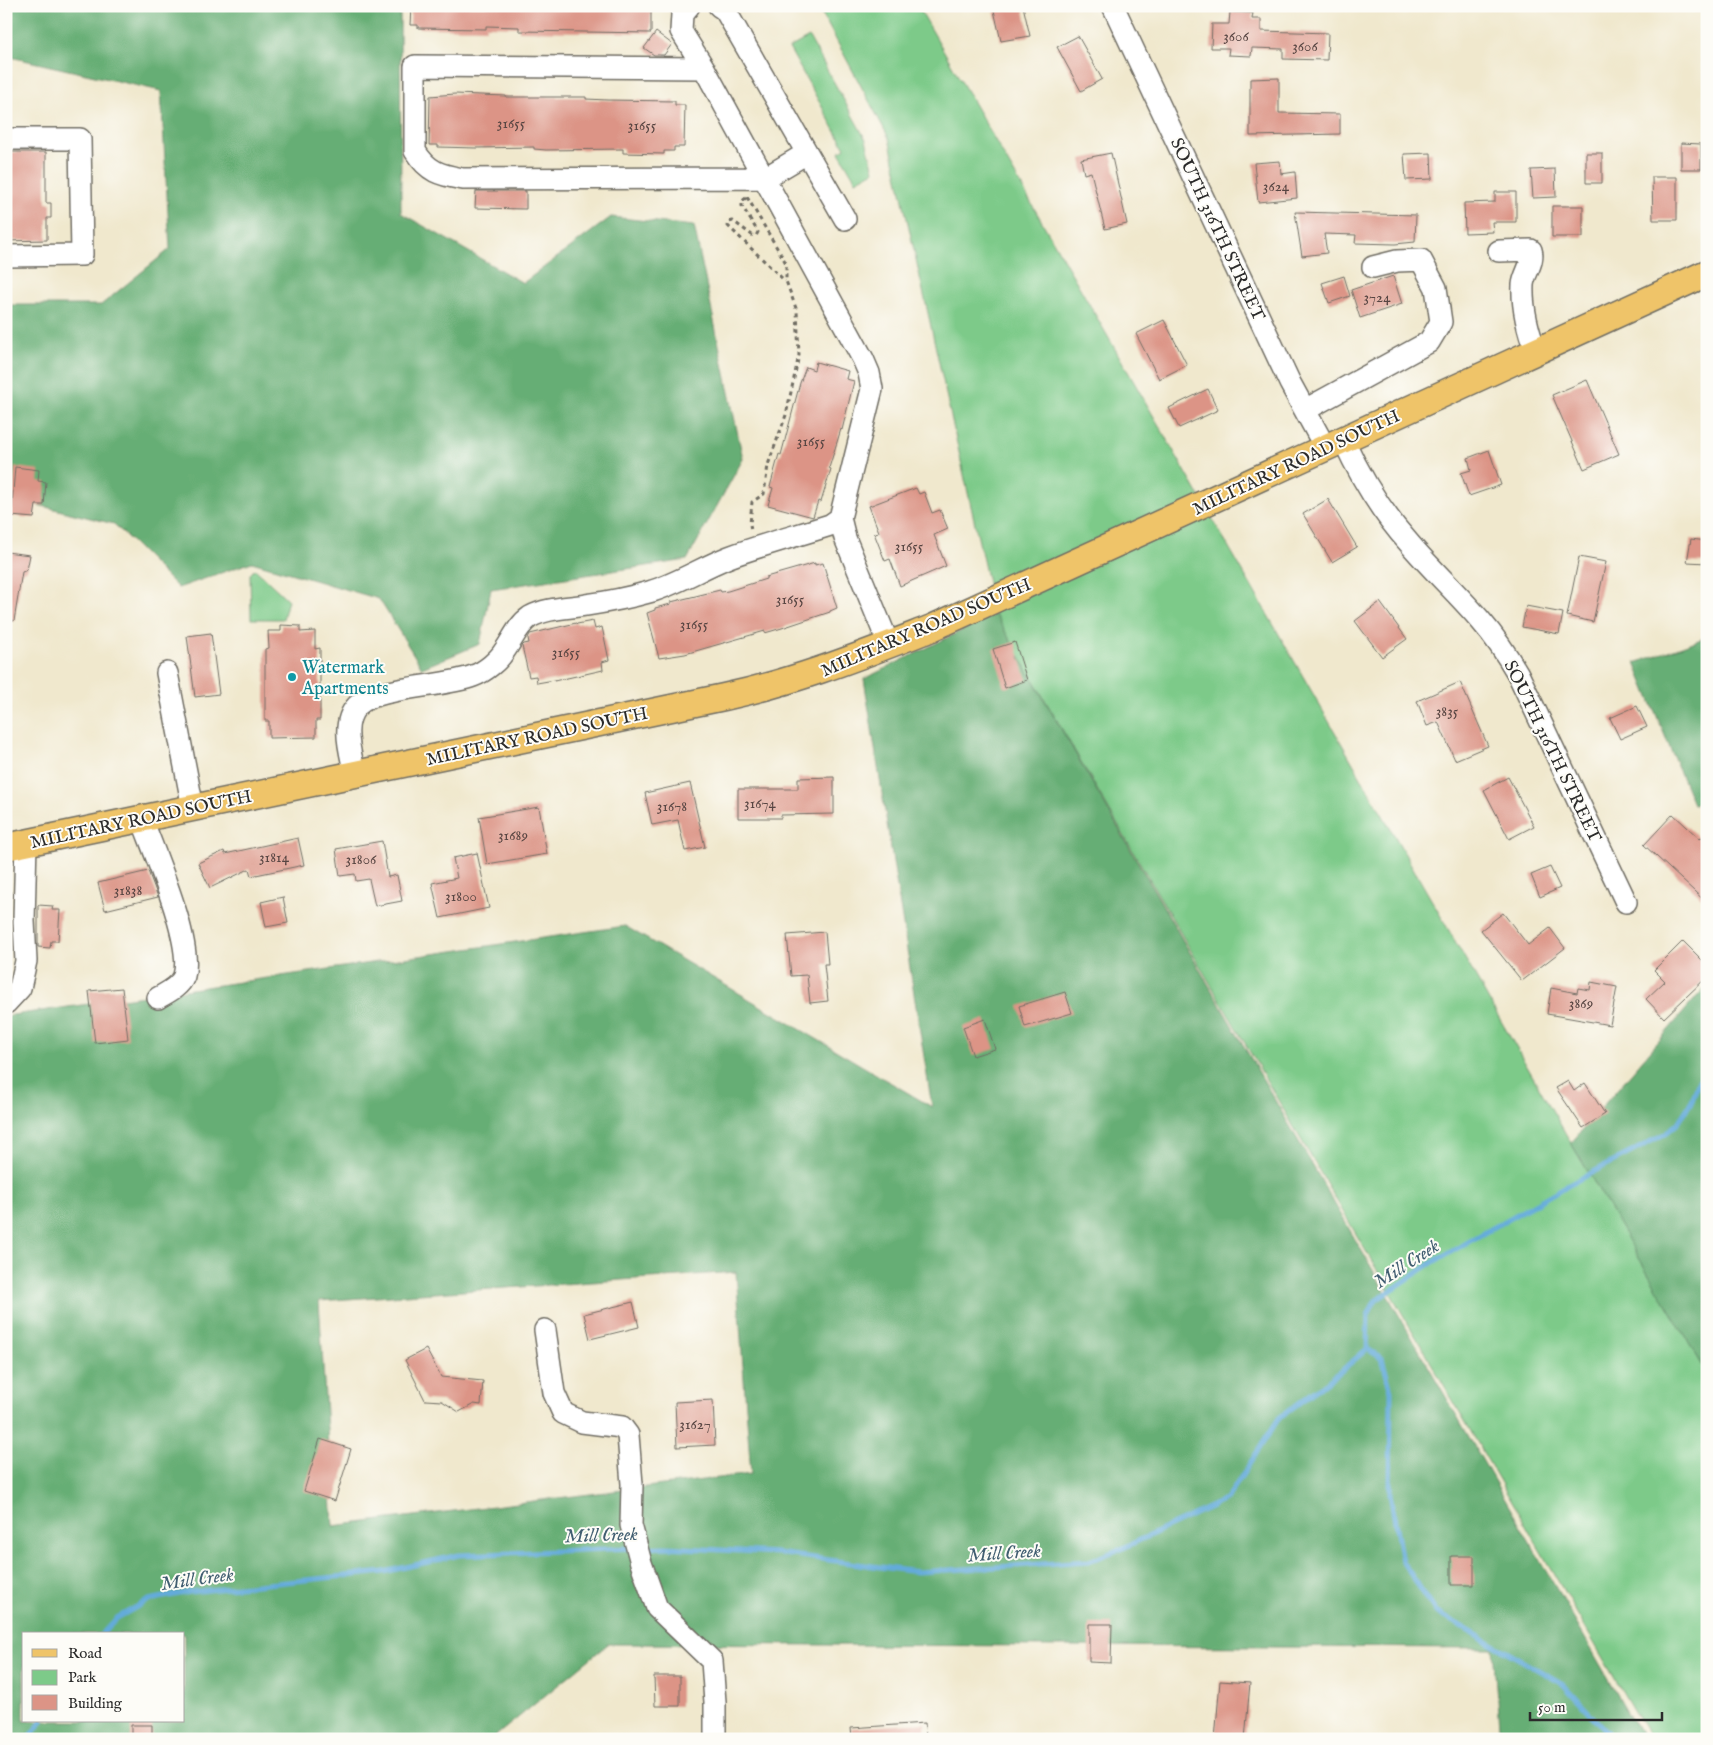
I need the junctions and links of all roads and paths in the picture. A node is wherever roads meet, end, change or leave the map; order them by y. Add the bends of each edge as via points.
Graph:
1 (690, 6) edge
2 (719, 6) edge
3 (1113, 6) edge
4 (704, 68) junction
5 (6, 139) edge
6 (807, 153) junction
7 (764, 178) junction
8 (742, 188) junction
9 (845, 219) dead end
10 (1499, 251) dead end
11 (6, 256) edge
12 (1373, 267) dead end
13 (1707, 273) edge
14 (786, 281) junction
15 (1536, 352) junction
16 (1305, 410) junction
17 (1335, 445) junction
18 (840, 518) junction
19 (755, 549) junction
20 (889, 645) junction
21 (167, 673) dead end
22 (355, 775) junction
23 (193, 808) junction
24 (142, 819) junction
25 (16, 844) edge
26 (16, 897) edge
27 (1626, 902) dead end
28 (158, 998) dead end
29 (6, 1003) edge
30 (545, 1330) dead end
31 (715, 1739) edge

1 - 4 street via 682,14 681,31
2 - 6 street via 725,10
3 - 16 street, SOUTH 316TH STREET
4 - 7 street
4 - 8 street via 416,66 415,151 431,171 463,179
5 - 11 street via 80,139 82,255
6 - 7 street
6 - 9 street
7 - 8 street
7 - 18 street via 869,374 872,389
8 - 14 path via 786,263
8 - 14 path via 742,206 758,232 756,236 752,235 732,221 728,226
10 - 15 street via 1531,250 1533,255 1523,284 1528,330
12 - 16 street via 1421,260 1436,288 1442,322 1429,342
13 - 15 main road, MILITARY ROAD SOUTH
14 - 19 path via 797,311 800,355 786,415 768,465 764,494 752,502 750,524
15 - 17 main road, MILITARY ROAD SOUTH
16 - 17 street, SOUTH 316TH STREET
17 - 20 main road, MILITARY ROAD SOUTH
17 - 27 street, SOUTH 316TH STREET via 1409,543 1482,621 1514,667
18 - 19 street via 830,525
18 - 20 street via 845,538
19 - 22 street via 650,592 544,612 530,618 516,632 504,652 475,675 368,697 349,719
20 - 22 main road, MILITARY ROAD SOUTH via 821,671 753,691
21 - 23 street
22 - 23 main road, MILITARY ROAD SOUTH
23 - 24 main road, MILITARY ROAD SOUTH
24 - 25 main road, MILITARY ROAD SOUTH
24 - 28 street via 179,923 185,954 183,978
25 - 26 street
26 - 29 street via 26,961 20,988
30 - 31 street via 554,1394 563,1413 582,1422 622,1427 628,1435 632,1484 630,1524 640,1563 657,1608 712,1661

